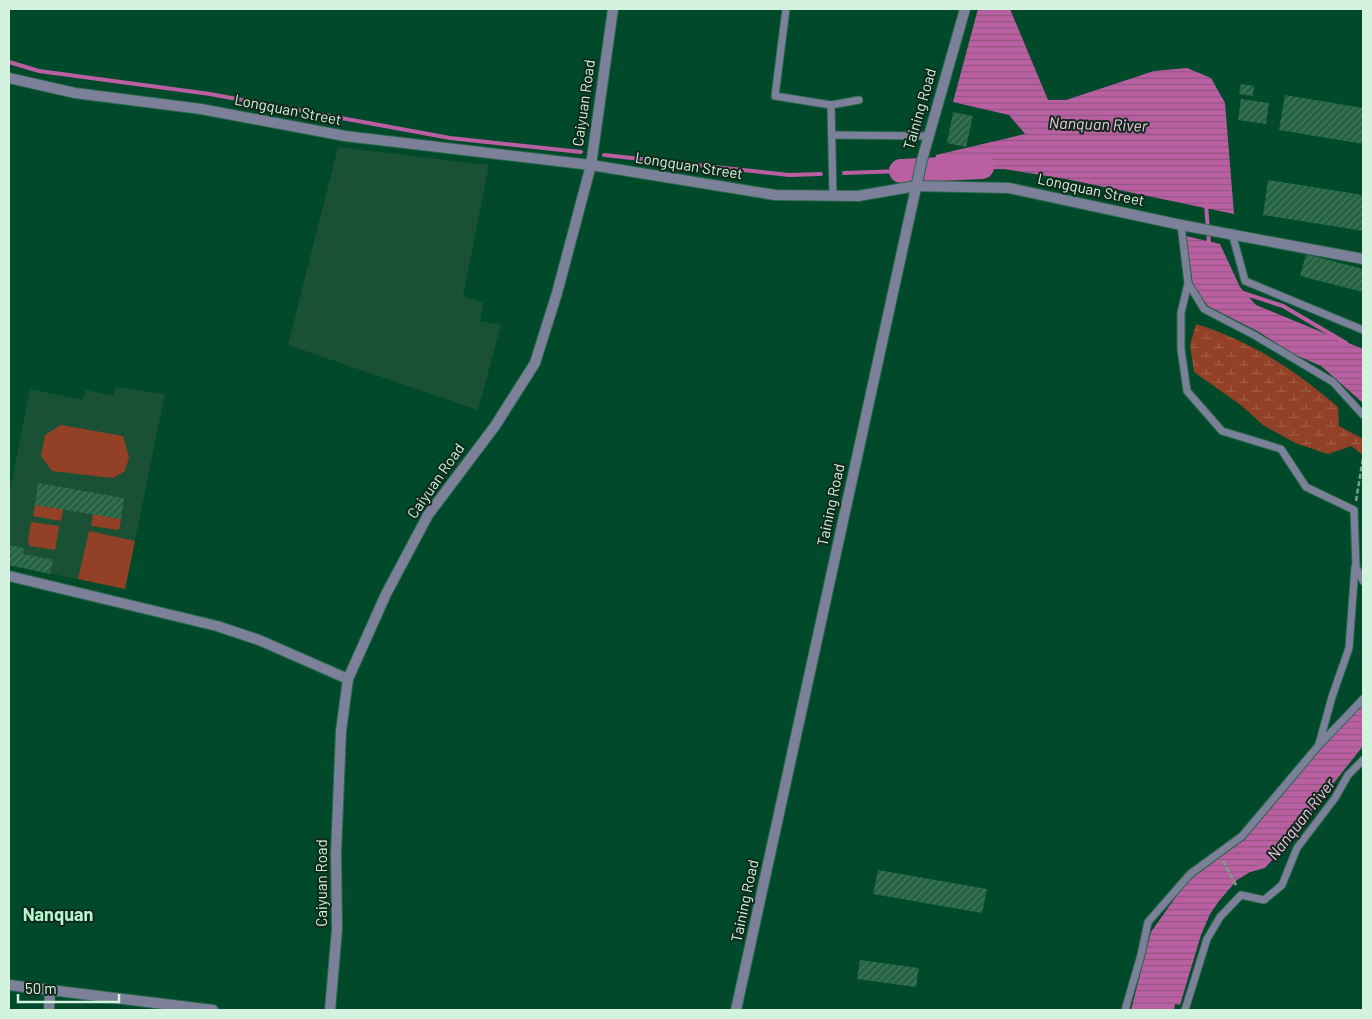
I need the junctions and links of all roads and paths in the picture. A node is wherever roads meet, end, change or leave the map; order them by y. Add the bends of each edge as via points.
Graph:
1 (613, 9) edge
2 (786, 9) edge
3 (964, 11) edge
4 (9, 78) edge
5 (859, 100) dead end
6 (831, 105) junction
7 (832, 135) junction
8 (928, 136) junction
9 (591, 166) junction
10 (916, 186) junction
11 (833, 196) junction
12 (1181, 225) junction
13 (1232, 234) junction
14 (1363, 259) edge
15 (1188, 284) junction
16 (1363, 330) edge
17 (1363, 415) edge
18 (1363, 458) edge
19 (1354, 510) junction
20 (1356, 567) junction
21 (9, 576) edge
22 (1363, 581) edge
23 (348, 679) junction
24 (1363, 699) edge
25 (1319, 745) junction
26 (1363, 760) edge
27 (1218, 853) junction
28 (1241, 895) junction
29 (9, 985) edge
30 (50, 990) junction
31 (49, 1010) edge
32 (213, 1010) edge
33 (330, 1010) edge
34 (736, 1010) edge
35 (1126, 1010) edge
36 (1185, 1010) edge

1 - 9 street, Caiyuan Road
2 - 6 lane via 775,96
3 - 8 street, Taining Road
4 - 9 street, Longquan Street via 75,93 201,109 345,136
5 - 6 lane
6 - 7 lane
7 - 8 lane
7 - 11 lane
8 - 10 street, Taining Road
9 - 11 street, Longquan Street via 775,194
9 - 23 street, Caiyuan Road via 535,363 495,426 428,515 386,594
10 - 11 street, Longquan Street via 858,196
10 - 12 street, Longquan Street via 1009,188
10 - 34 street, Taining Road
12 - 13 street, Longquan Street
12 - 15 lane
13 - 14 street, Longquan Street
13 - 16 lane via 1245,281
15 - 17 lane via 1204,309 1333,382
15 - 19 lane via 1181,312 1181,349 1187,391 1222,430 1280,449 1306,487
18 - 19 path
19 - 20 lane
20 - 22 lane
20 - 25 lane via 1350,648
21 - 23 street via 217,626 259,640
23 - 33 street, Caiyuan Road via 341,731 336,853 337,929
24 - 25 lane
25 - 27 lane via 1248,830
26 - 28 lane via 1348,775 1335,798 1296,848 1282,885 1264,900
27 - 28 path
27 - 35 lane via 1190,874 1148,922
28 - 36 lane via 1220,917 1207,939
29 - 30 street
30 - 31 street
30 - 32 street

